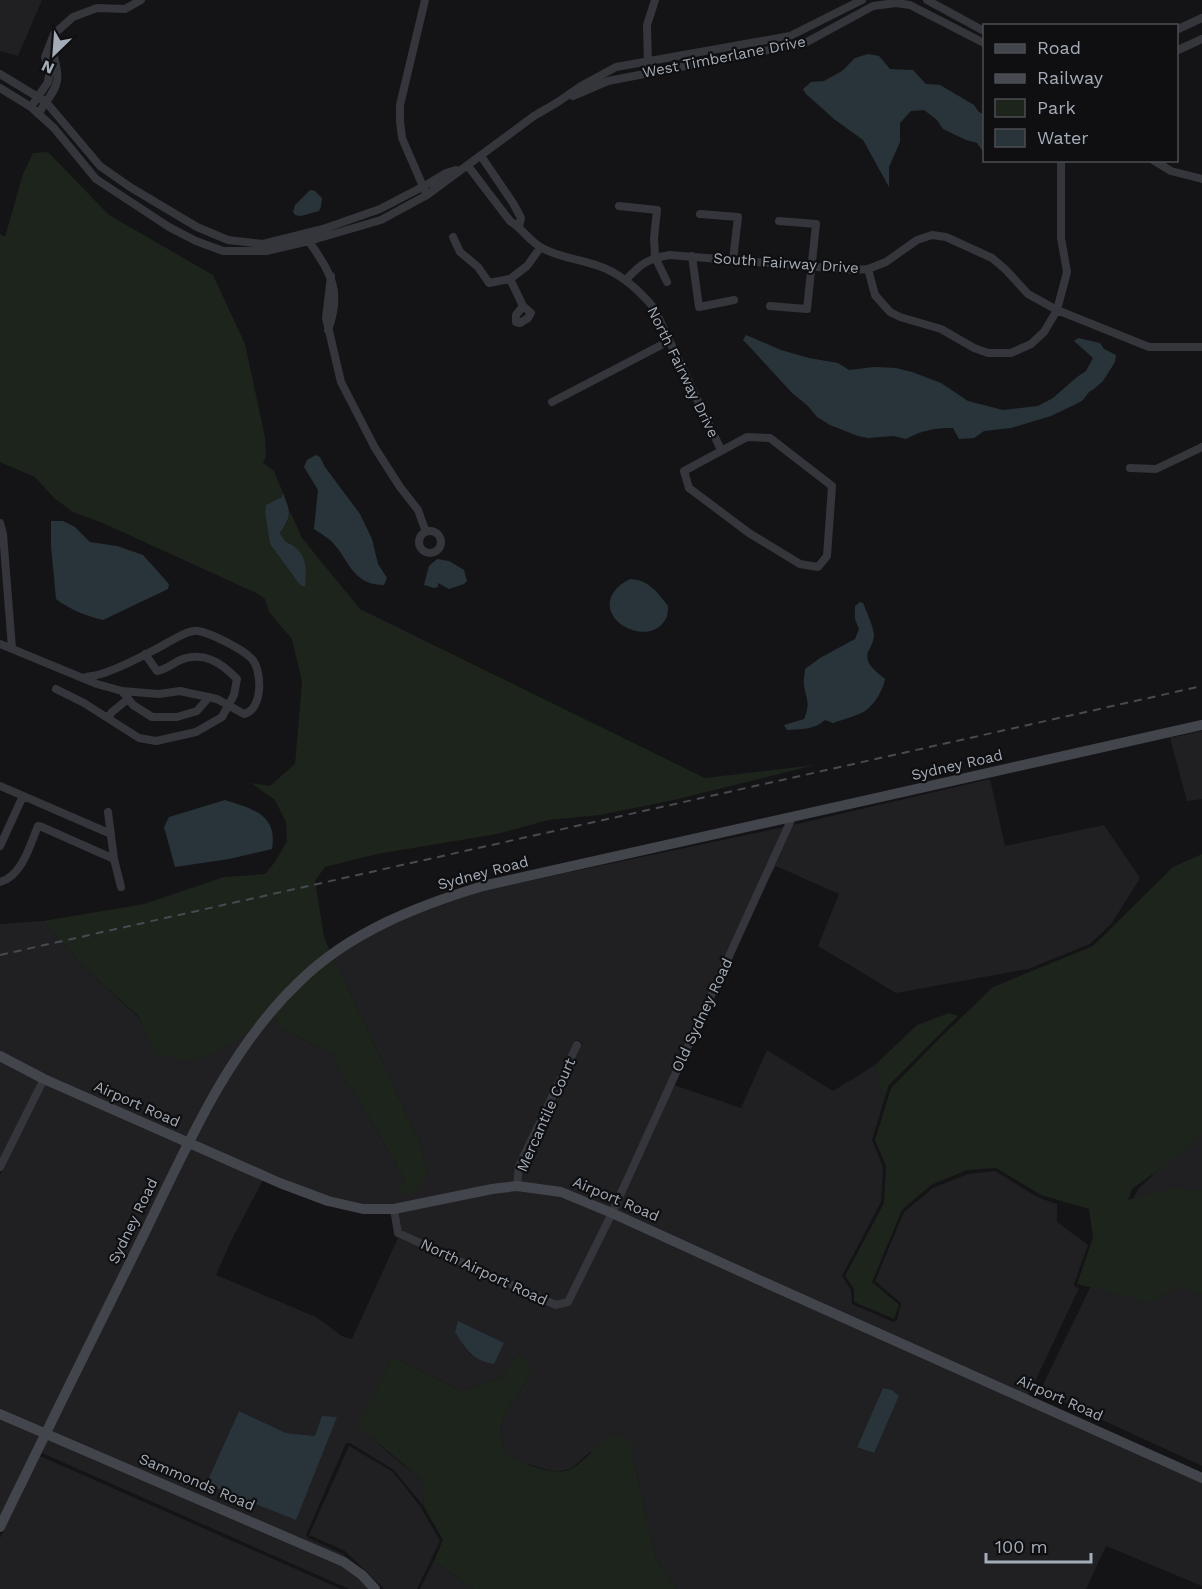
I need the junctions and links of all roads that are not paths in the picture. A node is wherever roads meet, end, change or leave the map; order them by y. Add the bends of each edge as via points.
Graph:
1 (141, 0) edge
2 (425, 0) edge
3 (655, 0) edge
4 (862, 0) edge
5 (927, 0) edge
6 (1202, 18) edge
7 (1178, 29) edge
8 (983, 30) edge
9 (1202, 39) edge
10 (983, 42) edge
11 (50, 47) junction
12 (1178, 50) edge
13 (647, 62) junction
14 (650, 72) junction
15 (0, 74) edge
16 (0, 88) edge
17 (38, 97) junction
18 (46, 102) junction
19 (558, 102) junction
20 (31, 107) junction
21 (38, 114) junction
22 (481, 156) junction
23 (1062, 162) edge
24 (1156, 162) edge
25 (466, 167) junction
26 (1202, 179) edge
27 (423, 187) junction
28 (427, 195) junction
29 (620, 206) dead end
30 (700, 214) dead end
31 (779, 221) dead end
32 (519, 227) junction
33 (453, 237) dead end
34 (309, 241) junction
35 (540, 248) junction
36 (692, 256) junction
37 (655, 257) junction
38 (733, 260) junction
39 (812, 267) junction
40 (868, 269) junction
41 (510, 279) junction
42 (626, 280) junction
43 (667, 282) dead end
44 (734, 300) dead end
45 (523, 306) dead end
46 (770, 306) dead end
47 (1057, 310) junction
48 (669, 341) junction
49 (1202, 347) edge
50 (552, 402) dead end
51 (1202, 447) edge
52 (721, 450) junction
53 (1130, 468) dead end
54 (0, 523) edge
55 (426, 532) dead end
56 (0, 644) edge
57 (12, 648) junction
58 (145, 654) junction
59 (83, 678) junction
60 (56, 689) dead end
61 (122, 691) junction
62 (209, 698) junction
63 (128, 699) junction
64 (229, 706) junction
65 (108, 717) junction
66 (1202, 726) edge
67 (0, 786) edge
68 (23, 796) junction
69 (108, 812) dead end
70 (792, 818) junction
71 (111, 834) junction
72 (0, 846) edge
73 (114, 859) junction
74 (0, 882) edge
75 (121, 887) dead end
76 (577, 1044) dead end
77 (0, 1056) edge
78 (44, 1079) junction
79 (189, 1143) junction
80 (0, 1167) edge
81 (517, 1186) junction
82 (394, 1209) junction
83 (612, 1213) junction
84 (0, 1414) edge
85 (45, 1434) junction
86 (1202, 1478) edge
87 (0, 1527) edge
88 (375, 1589) edge

1 - 11 street via 125,9 97,8 73,17 54,34
2 - 27 street via 400,105 402,138
3 - 13 street via 647,25
4 - 13 street, West Timberlane Drive via 790,36
5 - 8 street
6 - 7 street
9 - 12 street
10 - 14 street, West Timberlane Drive via 910,5 885,4 873,6 805,43
11 - 17 street via 45,57 50,70 48,82
11 - 18 street via 59,75
13 - 14 street
13 - 19 street, West Timberlane Drive via 616,67
14 - 19 street, West Timberlane Drive via 608,81
15 - 17 street, West Timberlane Drive
16 - 20 street, West Timberlane Drive
17 - 18 street, West Timberlane Drive
17 - 20 street
18 - 21 street
18 - 27 street, West Timberlane Drive via 100,166 197,227 228,240 263,244 323,229 380,209
19 - 22 street, West Timberlane Drive
20 - 21 street, West Timberlane Drive
21 - 34 street, West Timberlane Drive via 96,179 195,242 223,251 250,252
22 - 25 street, West Timberlane Drive
22 - 32 street, North Fairway Drive via 513,203 521,218
23 - 47 street via 1061,237 1067,272
24 - 26 street via 1171,171
25 - 27 street, West Timberlane Drive
25 - 28 street, West Timberlane Drive
25 - 32 street, North Fairway Drive
27 - 28 street
28 - 34 street, West Timberlane Drive via 381,220
29 - 37 street via 657,210
30 - 38 street via 738,217
31 - 39 street via 816,224
32 - 35 street, North Fairway Drive
33 - 41 street via 460,252 489,283
34 - 55 street via 331,276 326,318 341,382 375,448 418,510
35 - 41 street via 527,266
35 - 42 street, North Fairway Drive via 601,266
36 - 37 street, South Fairway Drive
36 - 38 street, South Fairway Drive
36 - 44 street via 699,307
37 - 42 street via 638,266
37 - 43 street
38 - 39 street, South Fairway Drive
39 - 40 street, South Fairway Drive
39 - 46 street via 807,309
40 - 47 street, South Fairway Drive via 886,262 917,240 932,235 946,237 992,258 1028,294
40 - 47 street via 874,295 890,312 941,329 988,353 1011,353 1031,344 1044,332
41 - 45 street
42 - 48 street, North Fairway Drive via 654,308
47 - 49 street, South Fairway Drive via 1149,347
48 - 50 street
48 - 52 street, North Fairway Drive
51 - 53 street via 1156,469
52 - 52 street via 684,471 689,488 749,533 800,564 818,567 827,556 832,486 770,438 747,437
54 - 57 street
56 - 57 street
57 - 59 street
58 - 59 street
58 - 64 street via 157,671 198,656 225,666 237,680
58 - 64 street via 196,630 232,645 252,659 260,696 248,713
59 - 61 street
60 - 65 street
61 - 62 street via 180,691
61 - 63 street
62 - 63 street via 197,711 177,717 152,717
62 - 64 street
63 - 65 street
64 - 65 street via 222,717 196,732 156,741 139,738
66 - 70 street, Sydney Road
67 - 68 street
68 - 71 street
68 - 72 street
69 - 71 street
70 - 79 street, Sydney Road via 483,886 413,910 365,933 332,954 271,1011 246,1042
70 - 83 street, Old Sydney Road
71 - 73 street
73 - 74 street via 38,826 20,867
73 - 75 street
76 - 81 street, Mercantile Court via 519,1166
77 - 78 street, Airport Road
78 - 79 street, Airport Road
78 - 80 street
79 - 82 street, Airport Road via 328,1201 363,1209
79 - 85 street, Sydney Road
81 - 82 street, Airport Road
81 - 83 street, Airport Road via 561,1192
82 - 83 street, North Airport Road via 398,1233 556,1305 568,1302
83 - 86 street, Airport Road
84 - 85 street, Sammonds Road
85 - 87 street, Sydney Road
85 - 88 street, Sammonds Road via 344,1562

